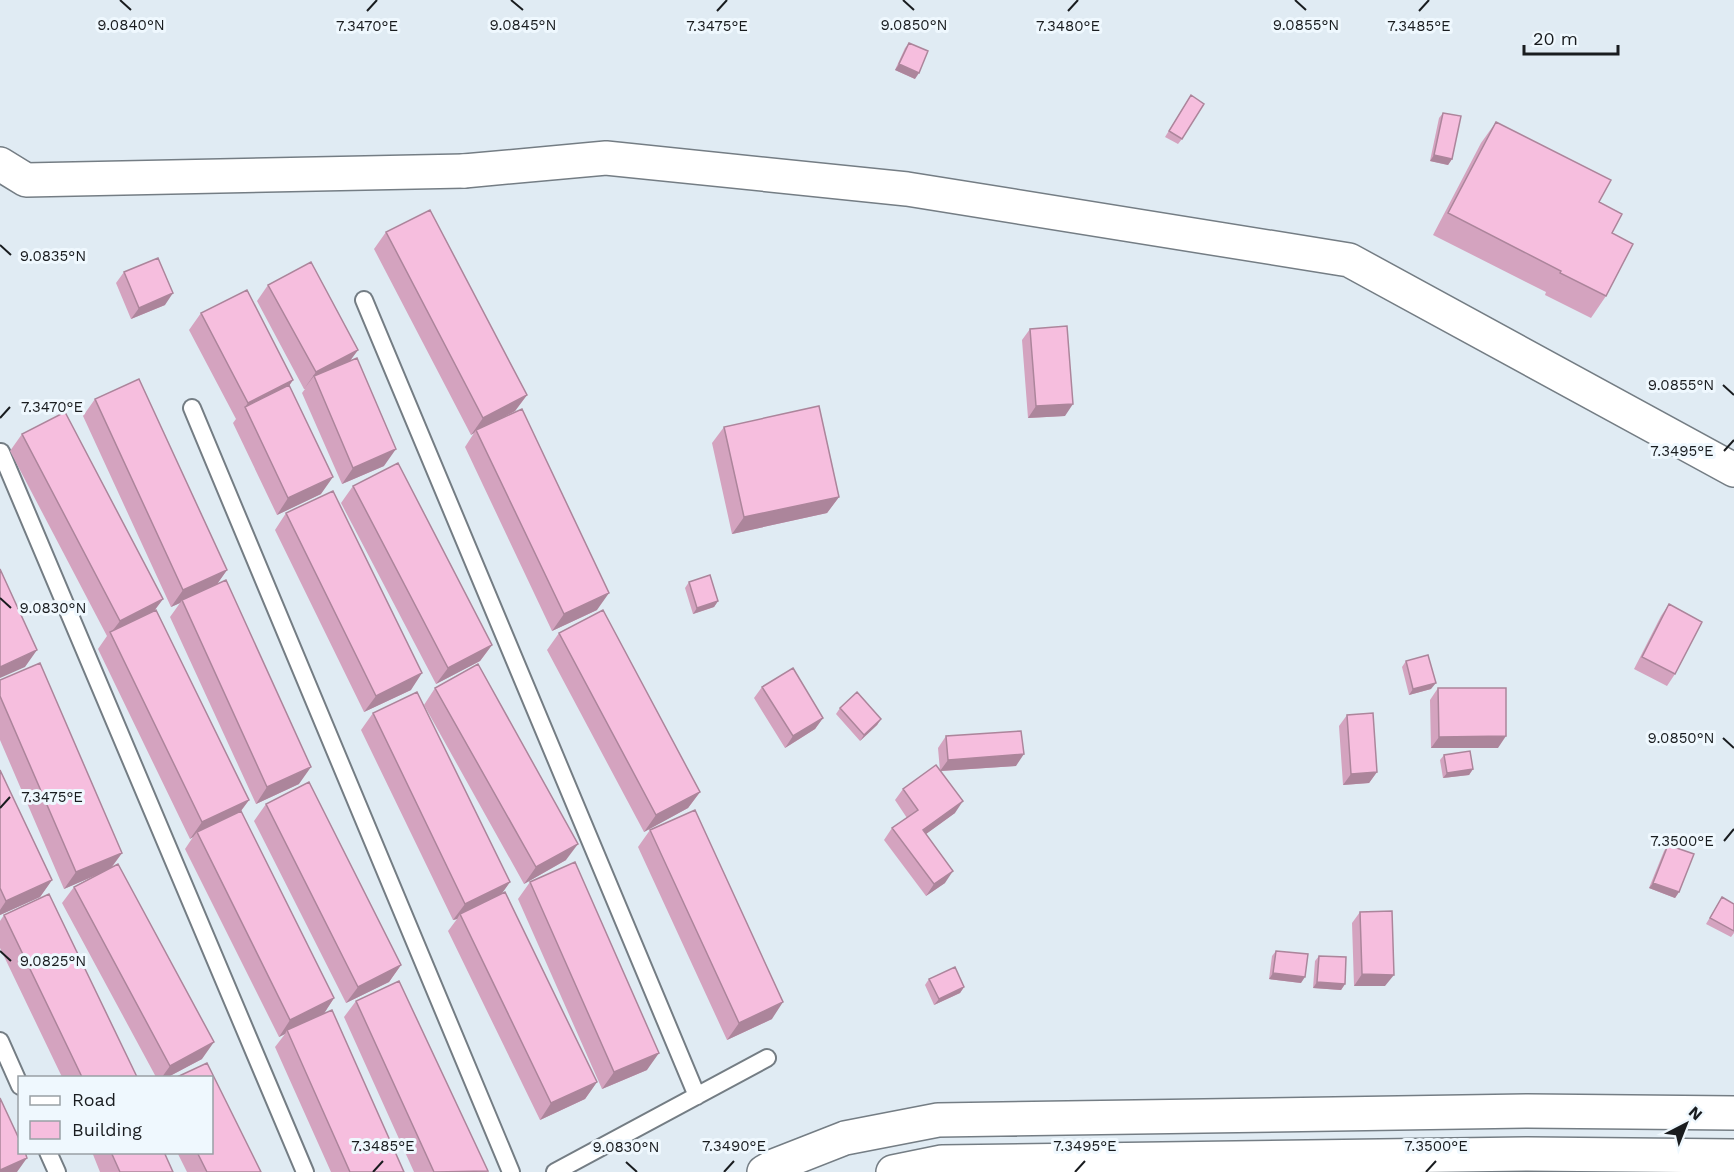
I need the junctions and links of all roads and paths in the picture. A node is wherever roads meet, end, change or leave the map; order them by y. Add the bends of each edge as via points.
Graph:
1 (0, 164) edge
2 (364, 300) dead end
3 (192, 408) dead end
4 (1, 452) edge
5 (1734, 470) edge
6 (0, 1041) edge
7 (767, 1058) dead end
8 (18, 1082) edge
9 (697, 1096) junction
10 (1609, 1112) junction
11 (1734, 1113) edge
12 (49, 1154) edge
13 (1609, 1155) junction
14 (1734, 1156) edge
15 (57, 1172) edge
16 (305, 1172) edge
17 (511, 1172) edge
18 (555, 1172) edge
19 (764, 1172) edge
20 (893, 1172) edge

1 - 5 street via 26,180 464,171 606,158 908,189 1349,260
2 - 9 lane
3 - 17 lane
4 - 16 lane
6 - 8 lane
7 - 9 lane
9 - 18 lane
10 - 11 street
10 - 13 street
10 - 19 street via 938,1120 846,1138
12 - 15 lane
13 - 14 street
13 - 20 street via 942,1162

